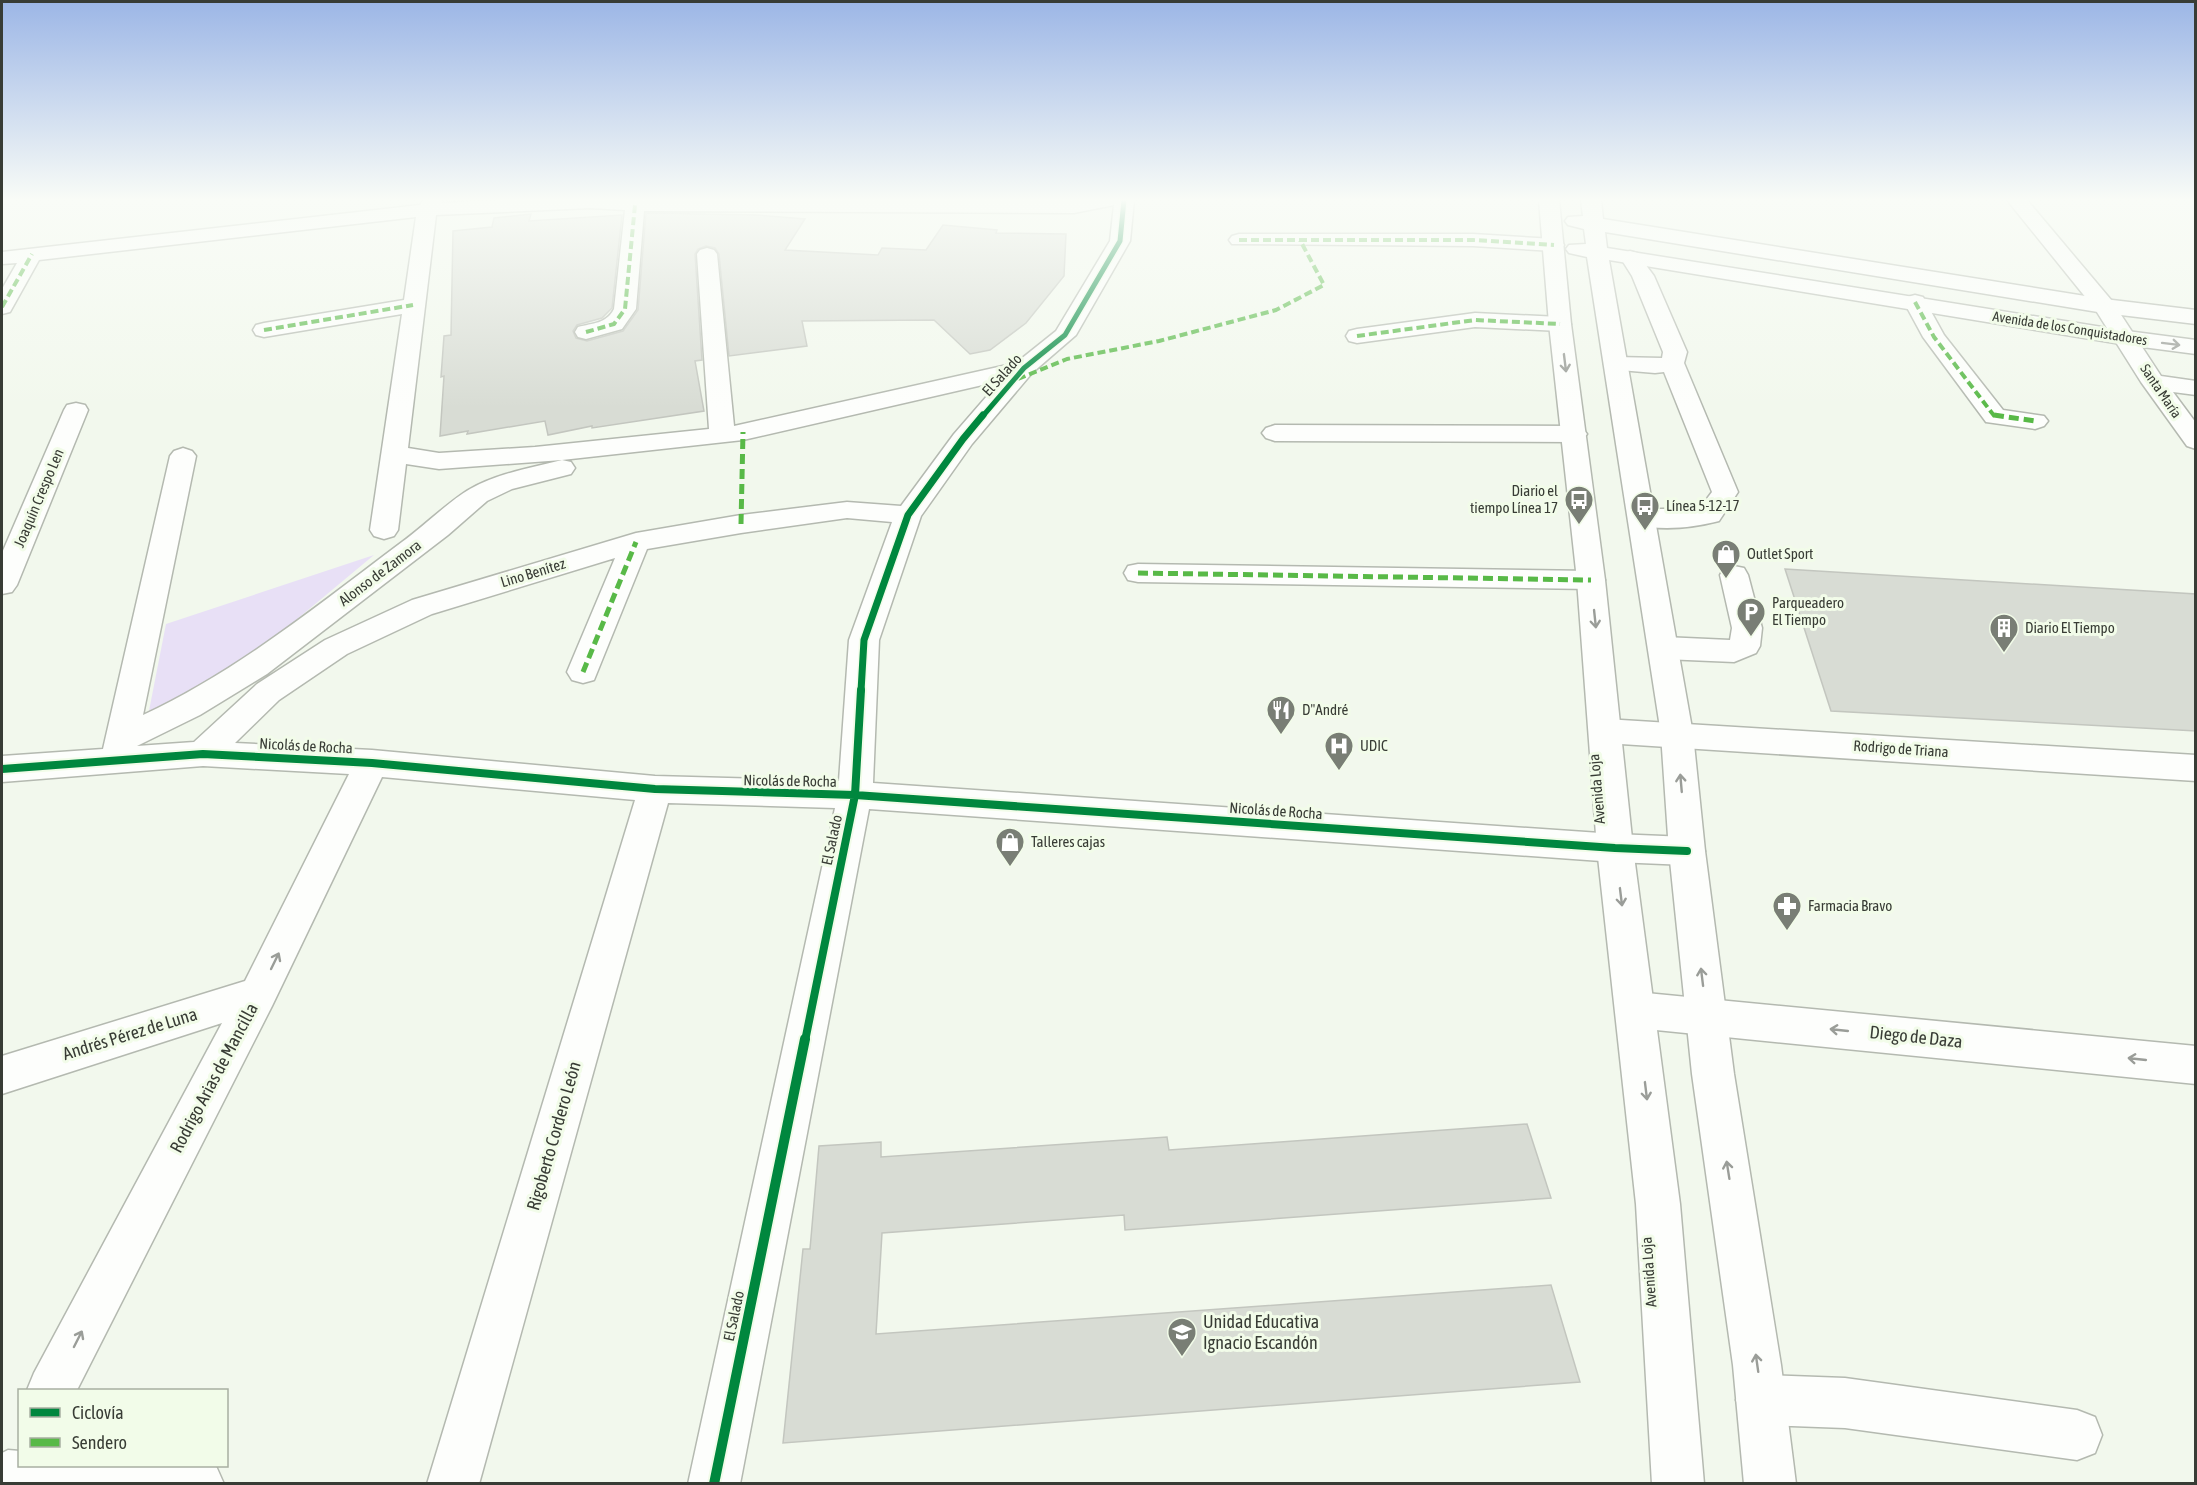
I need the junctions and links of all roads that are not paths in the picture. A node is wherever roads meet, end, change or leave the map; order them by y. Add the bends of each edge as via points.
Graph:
1 (23, 269) edge
2 (419, 269) edge
3 (629, 269) edge
4 (708, 269) edge
5 (1103, 269) edge
6 (1555, 269) edge
7 (1607, 269) edge
8 (1637, 269) edge
9 (1765, 269) edge
10 (1849, 269) edge
11 (2074, 269) edge
12 (1915, 302) junction
13 (413, 305) junction
14 (2104, 306) junction
15 (2, 307) edge
16 (2196, 317) edge
17 (1560, 324) junction
18 (264, 330) dead end
19 (586, 332) dead end
20 (1357, 336) dead end
21 (2127, 338) junction
22 (2196, 347) edge
23 (1672, 363) junction
24 (1616, 364) junction
25 (1024, 368) junction
26 (2153, 382) junction
27 (2196, 388) edge
28 (76, 410) dead end
29 (2035, 421) dead end
30 (1275, 433) dead end
31 (722, 434) junction
32 (1574, 434) junction
33 (2196, 441) edge
34 (652, 444) junction
35 (393, 454) junction
36 (183, 456) dead end
37 (908, 515) junction
38 (1643, 518) junction
39 (384, 530) dead end
40 (636, 542) junction
41 (1138, 573) dead end
42 (1734, 575) dead end
43 (1591, 580) junction
44 (2, 585) edge
45 (1664, 648) junction
46 (583, 672) dead end
47 (1605, 730) junction
48 (1677, 734) junction
49 (120, 750) junction
50 (204, 754) junction
51 (372, 763) junction
52 (2196, 768) edge
53 (2, 769) edge
54 (655, 789) junction
55 (855, 795) junction
56 (1615, 848) junction
57 (1687, 851) junction
58 (258, 994) junction
59 (1636, 1010) junction
60 (1707, 1017) junction
61 (2196, 1065) edge
62 (2, 1075) edge
63 (52, 1389) edge
64 (1761, 1400) junction
65 (2077, 1435) dead end
66 (10, 1469) edge
67 (85, 1479) edge
68 (199, 1484) edge
69 (453, 1484) edge
70 (714, 1484) edge
71 (1678, 1484) edge
72 (1770, 1484) edge

1 - 15 street
2 - 13 street
3 - 19 street via 626,309 620,322
4 - 31 street
5 - 25 street, El Salado via 1065,335
6 - 17 street, Avenida Loja
7 - 24 street
8 - 23 street via 1675,352
9 - 12 street, Avenida de los Conquistadores
10 - 14 street, Avenida de los Conquistadores
11 - 14 street, Santa María
12 - 21 street, Avenida de los Conquistadores
12 - 29 street via 1934,338 1995,417
13 - 18 street
13 - 35 street
14 - 16 street, Avenida de los Conquistadores
14 - 21 street, Santa María
17 - 20 street via 1475,320
17 -> 32 street, Avenida Loja
21 -> 22 street, Avenida de los Conquistadores
21 - 26 street, Santa María
23 - 24 street
23 - 38 street via 1725,492 1709,515
24 - 38 street
25 - 31 street
25 - 37 street, El Salado via 963,439
26 - 27 street
26 - 33 street, Santa María
28 - 44 street, Joaquín Crespo Len
30 - 32 street
31 - 34 street
32 - 43 street, Avenida Loja
34 - 35 street via 439,461
34 - 49 street, Alonso de Zamora via 503,483 478,495 256,666
35 - 39 street
36 - 49 street
37 - 40 street, Lino Benítez via 847,510
37 - 55 street, El Salado via 864,640
38 - 45 street
40 - 46 street
40 - 50 street, Lino Benítez via 422,607 336,647 268,692
41 - 43 street
42 - 45 street via 1747,628 1745,646 1734,651
43 -> 47 street, Avenida Loja
45 - 48 street
47 - 48 street, Rodrigo de Triana
47 - 56 street, Avenida Loja
48 - 52 street, Rodrigo de Triana
57 -> 48 street
49 - 50 street, Nicolás de Rocha
49 - 53 street, Nicolás de Rocha
50 - 51 street, Nicolás de Rocha
51 - 54 street, Nicolás de Rocha
58 -> 51 street, Rodrigo Arias de Mancilla
54 - 55 street, Nicolás de Rocha
54 - 69 street, Rigoberto Cordero León
55 - 56 street, Nicolás de Rocha
55 - 70 street, El Salado
56 - 57 street, Nicolás de Rocha
56 -> 59 street, Avenida Loja
60 -> 57 street
58 - 62 street, Andrés Pérez de Luna
63 -> 58 street, Rodrigo Arias de Mancilla
59 - 60 street, Diego de Daza
59 -> 71 street, Avenida Loja via 1658,1204
61 -> 60 street, Diego de Daza
64 -> 60 street
64 - 65 street via 1845,1403
64 - 72 street
66 - 67 street via 61,1480
67 - 68 street

